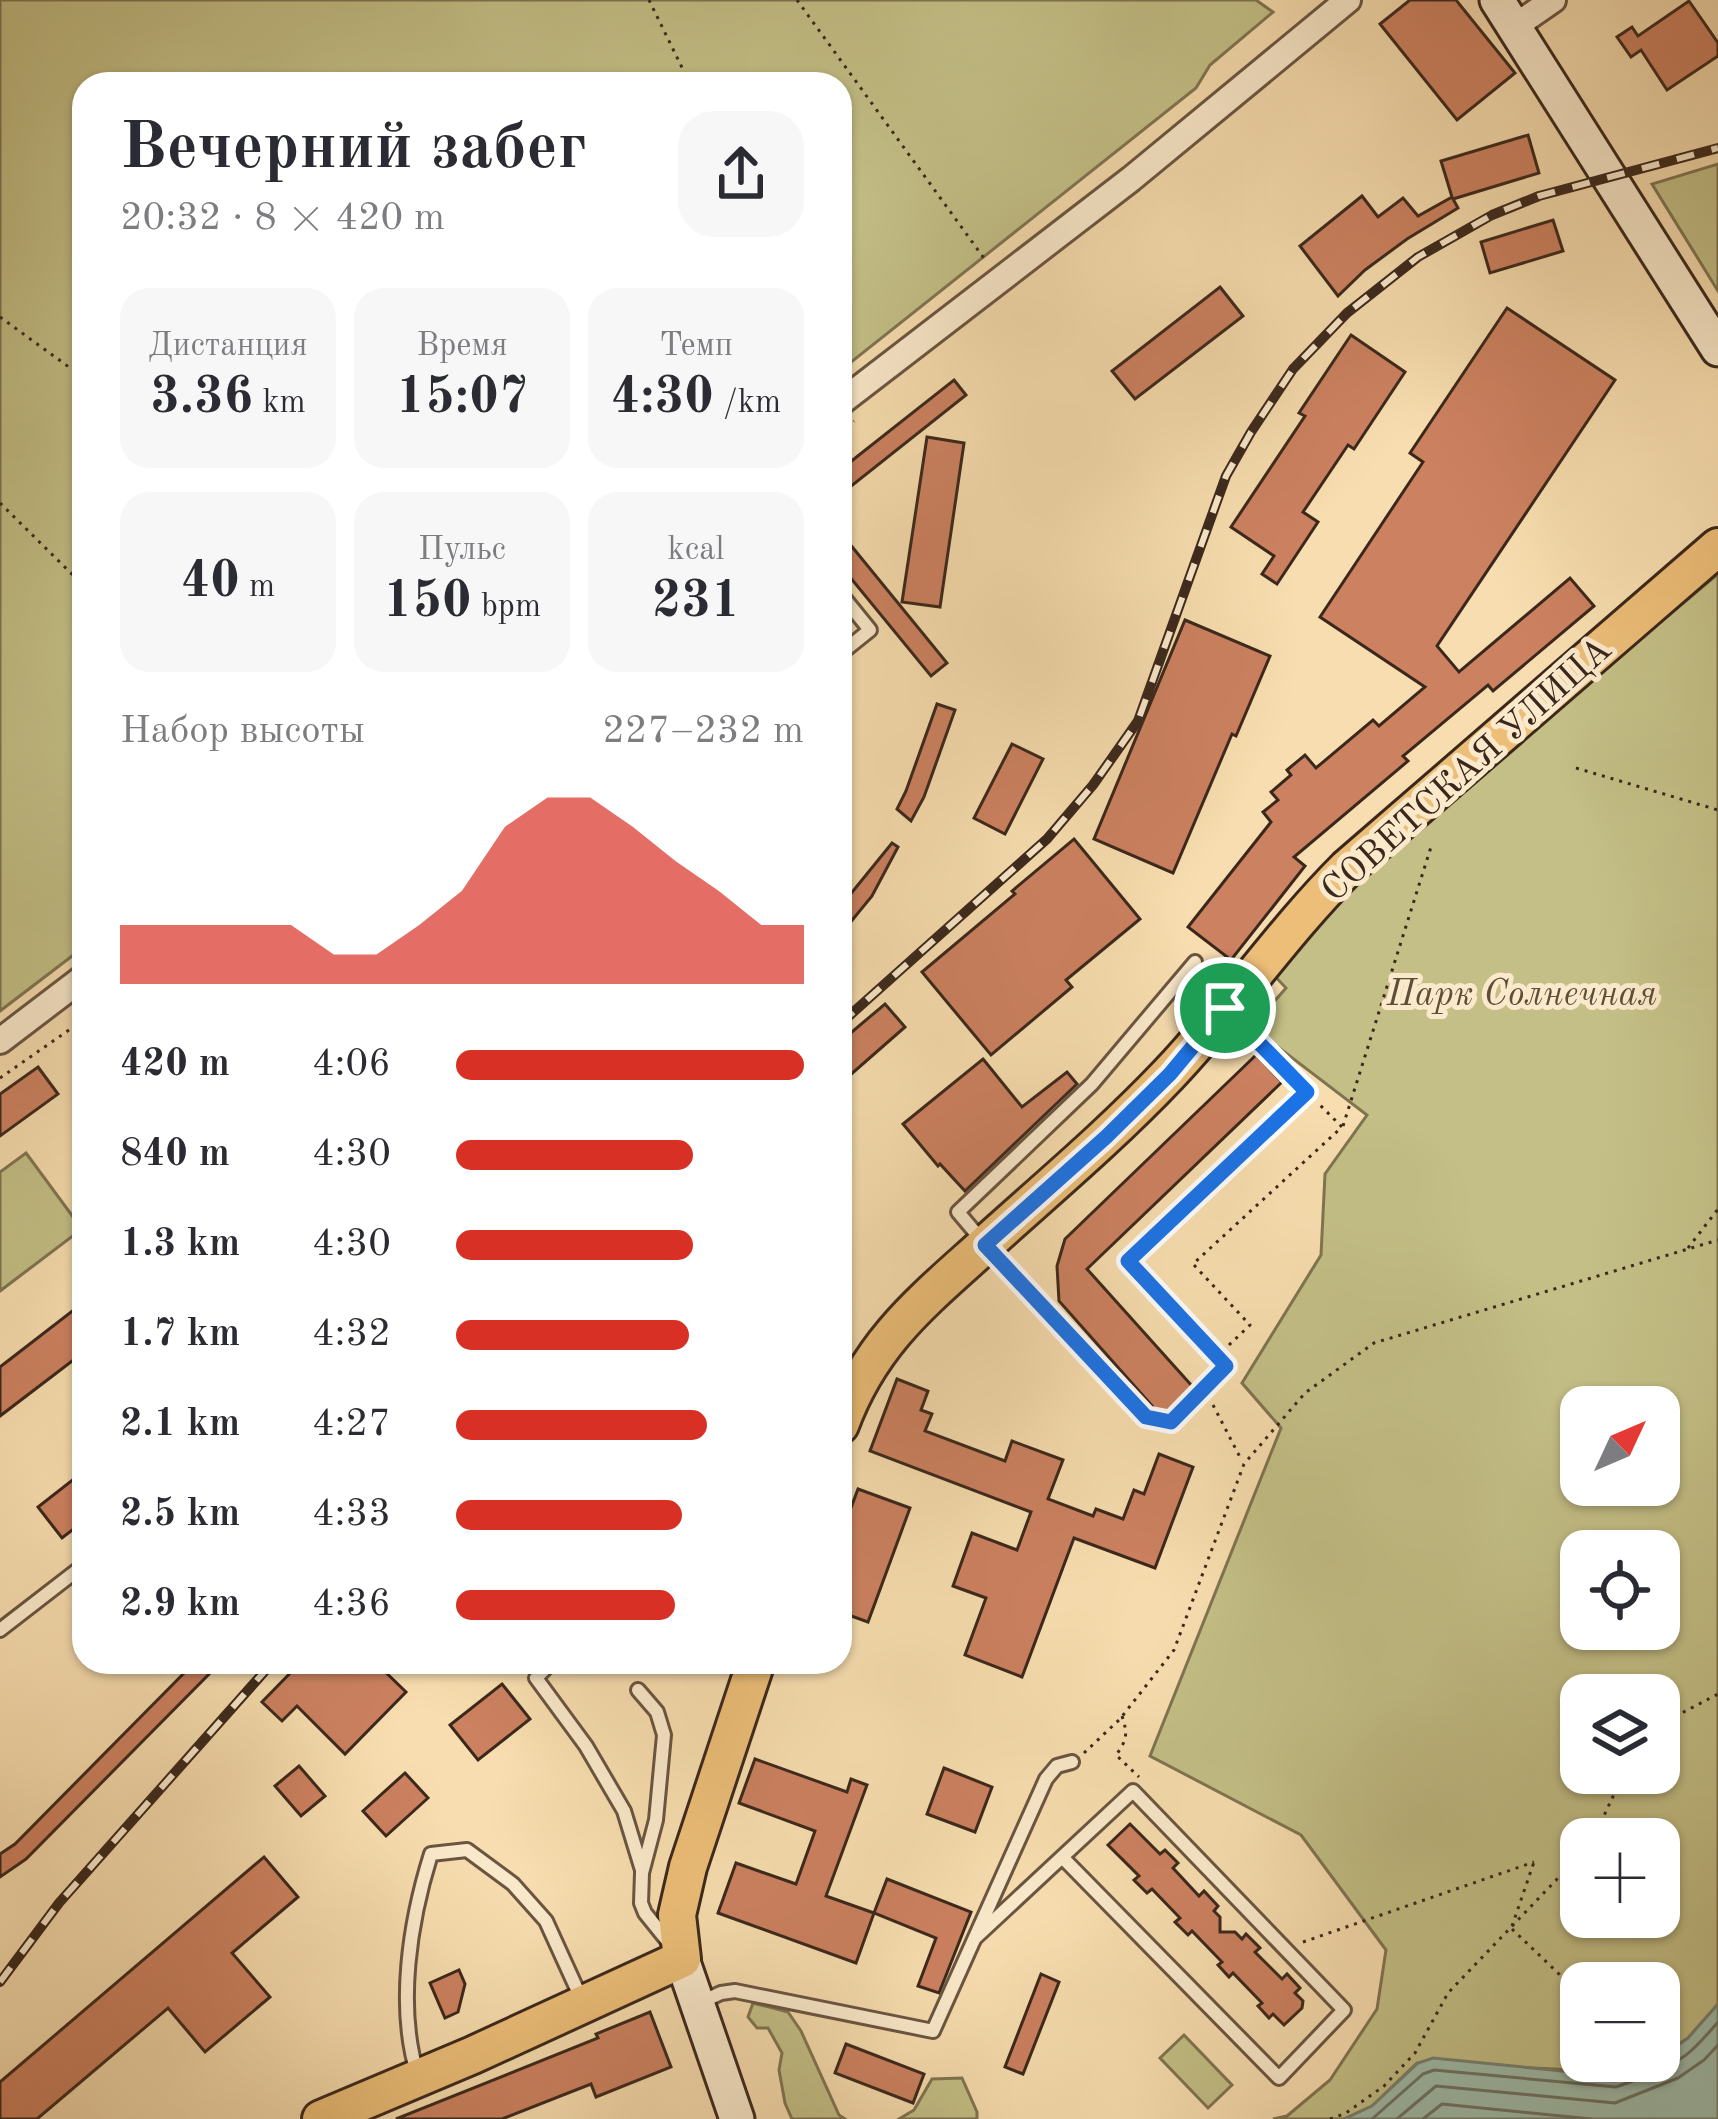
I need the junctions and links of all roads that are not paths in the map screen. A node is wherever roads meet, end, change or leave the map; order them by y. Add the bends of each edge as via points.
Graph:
1 (1348, 0) edge
2 (1553, 0) edge
3 (1505, 13) edge
4 (1718, 349) edge
5 (852, 394) edge
6 (1718, 547) edge
7 (852, 608) edge
8 (852, 644) edge
9 (1195, 962) dead end
10 (72, 985) edge
11 (1225, 1008) junction
12 (0, 1041) edge
13 (985, 1245) junction
14 (852, 1374) edge
15 (72, 1574) edge
16 (0, 1630) edge
17 (540, 1674) edge
18 (752, 1674) edge
19 (638, 1690) dead end
20 (1072, 1762) road end
21 (1062, 1857) junction
22 (642, 1873) junction
23 (975, 1938) junction
24 (682, 1959) junction
25 (698, 2003) junction
26 (584, 2005) junction
27 (419, 2078) junction
28 (321, 2119) edge
29 (737, 2119) edge

1 - 5 street
2 - 3 street
3 - 4 main road
6 - 11 main road, СОВЕТСКАЯ УЛИЦА via 1347,868
7 - 8 lane via 870,630
9 - 13 lane via 1092,1084 958,1212
10 - 12 street
11 - 13 main road, СОВЕТСКАЯ УЛИЦА via 1154,1090
11 - 13 lane via 1307,1092 1128,1261 1226,1366 1171,1422 1146,1417
13 - 14 main road, СОВЕТСКАЯ УЛИЦА
15 - 16 lane
17 - 22 lane via 624,1811
18 - 24 main road via 688,1867 677,1915
19 - 22 lane via 664,1735
20 - 23 lane via 1046,1779
21 - 21 lane via 1133,1791 1344,2010 1279,2078
21 - 23 lane
22 - 24 lane via 645,1913
23 - 25 lane via 933,2031 735,1991
24 - 25 main road
24 - 26 main road
25 - 29 main road
26 - 27 main road
26 - 27 lane via 546,1921 513,1884 467,1850 431,1854 410,1933
27 - 28 main road

